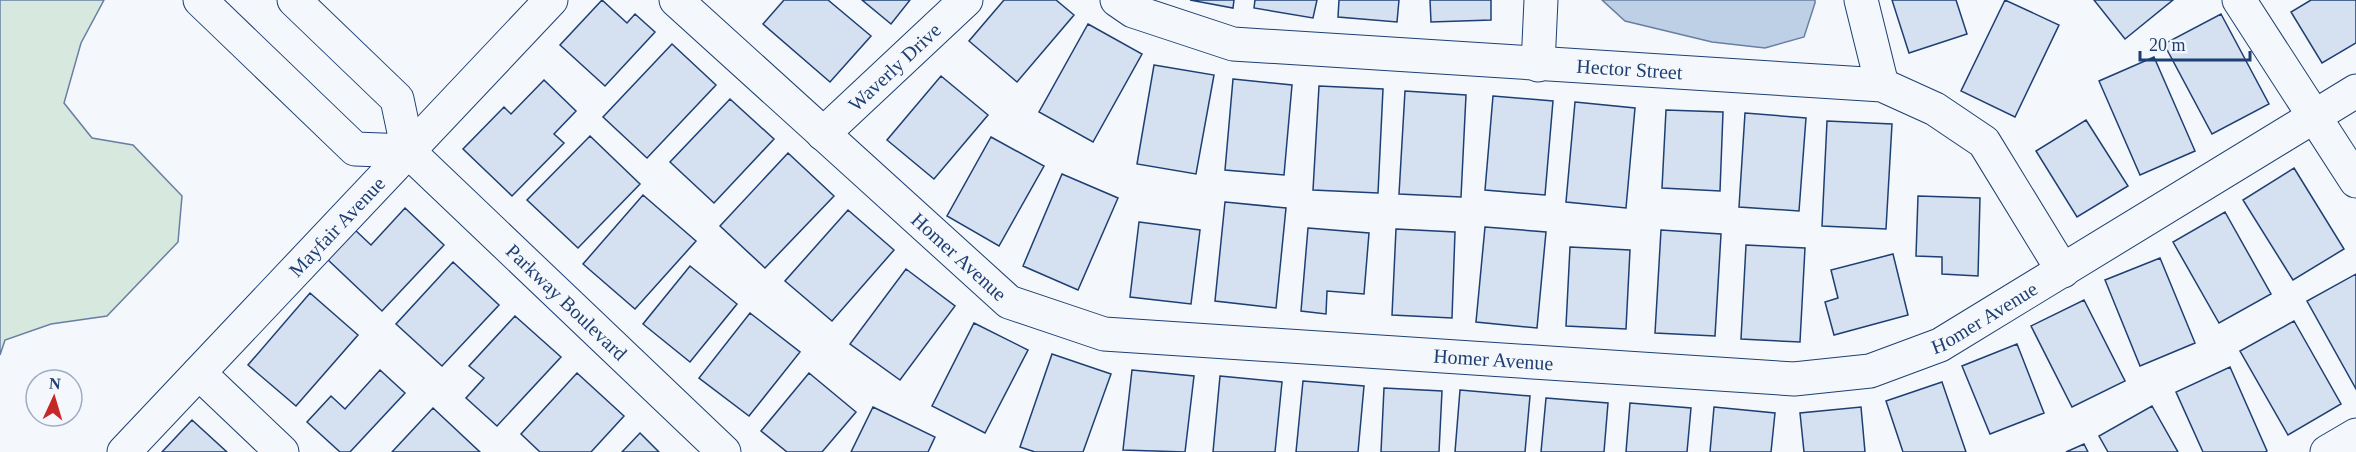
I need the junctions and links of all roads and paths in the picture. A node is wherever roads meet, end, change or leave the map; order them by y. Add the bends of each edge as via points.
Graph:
1 (200, 0) edge
2 (294, 0) edge
3 (551, 0) edge
4 (676, 0) edge
5 (966, 0) edge
6 (1117, 0) edge
7 (1541, 0) edge
8 (1861, 0) edge
9 (2239, 0) edge
10 (1538, 65) junction
11 (1882, 85) junction
12 (2356, 91) edge
13 (2316, 117) junction
14 (823, 134) junction
15 (408, 151) junction
16 (2356, 181) edge
17 (2063, 271) junction
18 (199, 373) junction
19 (2356, 435) edge
20 (124, 452) edge
21 (282, 452) edge
22 (724, 452) edge
23 (2327, 452) edge

1 - 15 street via 355,149
2 - 15 street via 397,99
3 - 15 street, Mayfair Avenue
4 - 14 street, Homer Avenue
5 - 14 street, Waverly Drive
6 - 10 street, Hector Street via 1133,11 1233,44
7 - 10 street
8 - 11 street
9 - 13 street
10 - 11 street, Hector Street
11 - 17 street, Hector Street via 1935,109 1984,142
12 - 13 street, Homer Avenue
13 - 16 street
13 - 17 street, Homer Avenue
14 - 17 street, Homer Avenue via 1009,302 1104,334 1794,380 1870,371 1940,345
15 - 18 street, Mayfair Avenue
15 - 22 street, Parkway Boulevard
18 - 20 street, Mayfair Avenue
18 - 21 street
19 - 23 street

